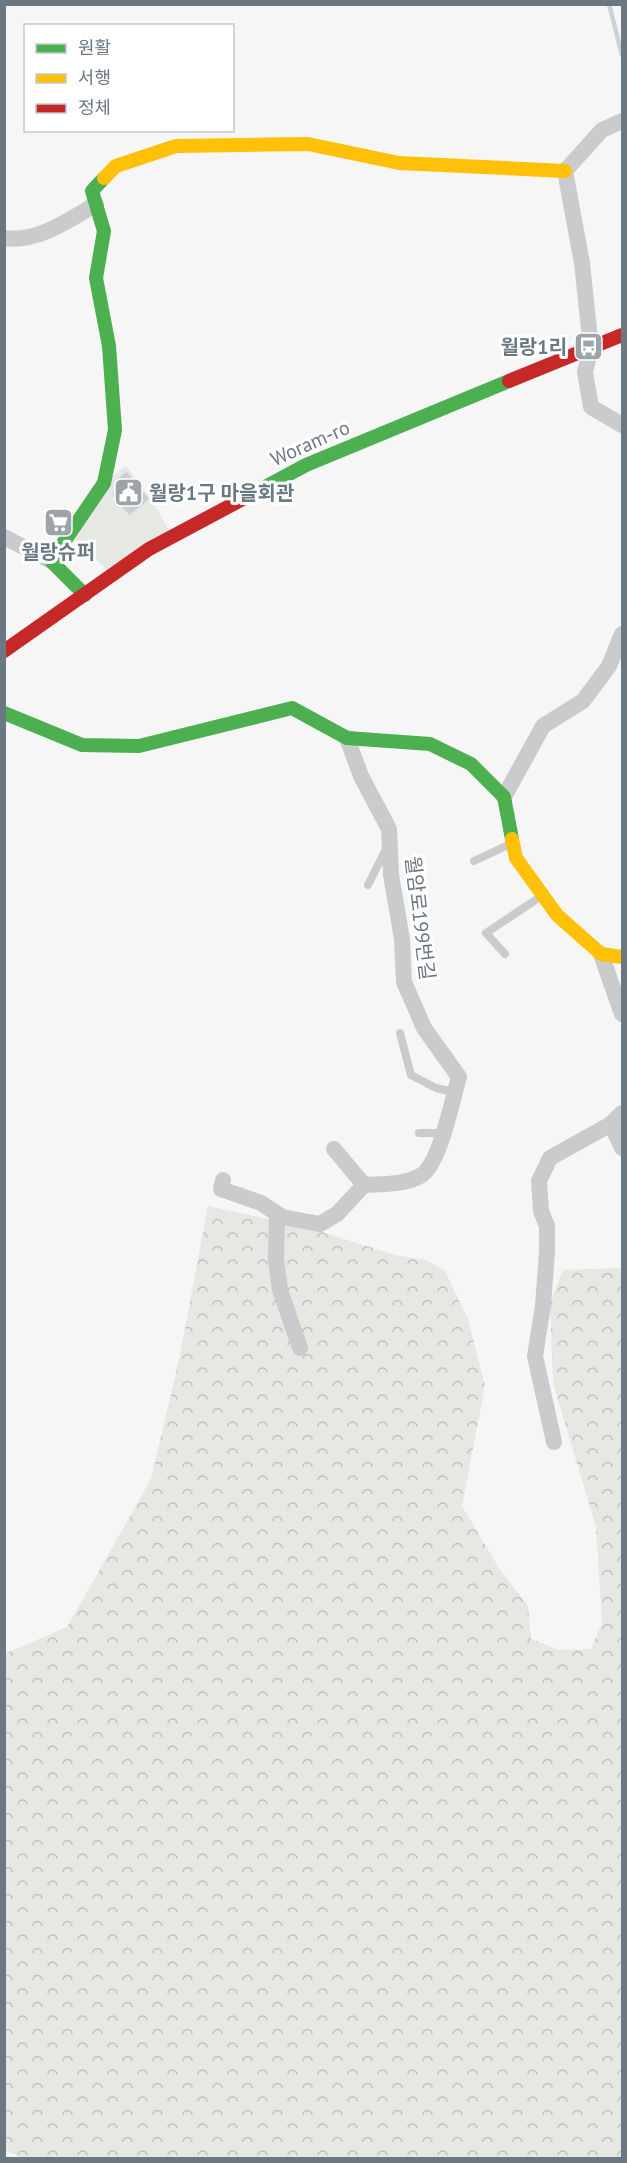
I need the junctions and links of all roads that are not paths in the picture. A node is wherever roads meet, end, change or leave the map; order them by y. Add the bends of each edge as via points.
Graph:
1 (622, 121) edge
2 (565, 171) junction
3 (96, 204) junction
4 (4, 238) edge
5 (622, 335) edge
6 (591, 348) junction
7 (622, 425) edge
8 (4, 537) edge
9 (51, 561) junction
10 (85, 595) junction
11 (622, 634) edge
12 (4, 651) edge
13 (4, 713) edge
14 (347, 738) junction
15 (504, 796) junction
16 (390, 841) junction
17 (513, 842) junction
18 (474, 861) dead end
19 (369, 885) dead end
20 (543, 895) junction
21 (505, 954) dead end
22 (601, 954) junction
23 (622, 957) edge
24 (622, 1014) edge
25 (400, 1033) dead end
26 (454, 1092) junction
27 (617, 1118) edge
28 (442, 1132) junction
29 (419, 1133) dead end
30 (622, 1148) edge
31 (334, 1149) dead end
32 (223, 1180) dead end
33 (364, 1185) junction
34 (277, 1214) junction
35 (300, 1348) dead end
36 (554, 1442) dead end

1 - 2 street via 602,130
2 - 3 street via 399,163 308,144 176,146 116,166 92,191
2 - 6 street via 582,263
3 - 4 street via 58,227 16,240
3 - 9 street via 104,231 96,278 109,346 115,430 104,483
5 - 6 street, Woram-ro
6 - 7 street via 585,372 591,407
6 - 10 street, Woram-ro via 306,465 149,549
8 - 9 street
9 - 10 street
10 - 12 street, Woram-ro
11 - 15 street via 609,666 583,701 543,726
13 - 14 street via 82,745 139,746 292,708
14 - 15 street via 430,744 471,764
14 - 16 street, 월암로199번길 via 389,829
15 - 17 street
16 - 19 lane
16 - 26 street, 월암로199번길 via 404,982 424,1028 459,1077
17 - 18 lane
17 - 20 street via 516,858
20 - 21 lane via 486,933
20 - 22 street via 557,915
22 - 23 street
22 - 24 street
25 - 26 lane via 411,1075
26 - 28 street, 월암로199번길
27 - 30 street
27 - 36 street via 550,1158 540,1181 547,1252 535,1356
28 - 29 lane
28 - 33 street, 월암로199번길 via 434,1162 420,1176 390,1184
31 - 33 street
32 - 34 street via 221,1189 261,1203
33 - 34 street via 337,1214 320,1224
34 - 35 street via 279,1290

